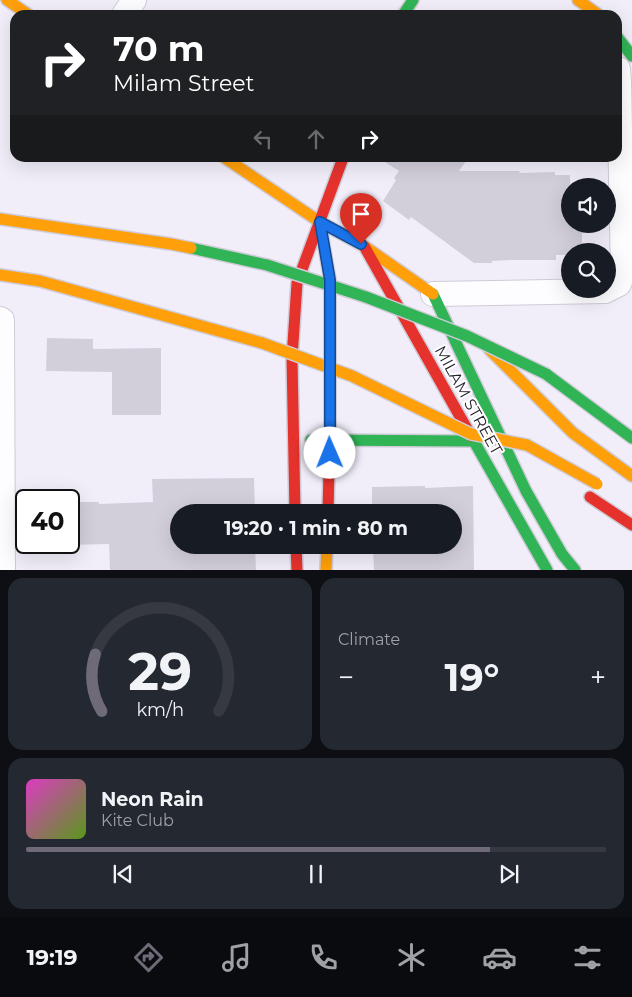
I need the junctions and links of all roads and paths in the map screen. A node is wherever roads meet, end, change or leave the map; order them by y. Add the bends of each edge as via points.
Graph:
1 (7, 0) edge
2 (578, 0) edge
3 (22, 10) edge
4 (592, 10) edge
5 (622, 43) edge
6 (632, 56) edge
7 (231, 162) edge
8 (342, 162) edge
9 (621, 162) edge
10 (0, 219) edge
11 (320, 222) junction
12 (364, 246) junction
13 (0, 276) edge
14 (433, 294) junction
15 (1, 320) edge
16 (546, 374) junction
17 (626, 419) dead end
18 (473, 438) junction
19 (632, 438) edge
20 (292, 440) junction
21 (330, 441) junction
22 (522, 461) dead end
23 (632, 476) edge
24 (602, 486) dead end
25 (585, 494) dead end
26 (295, 504) edge
27 (328, 504) edge
28 (632, 525) edge
29 (296, 554) edge
30 (327, 554) edge
31 (3, 570) edge
32 (297, 570) edge
33 (326, 570) edge
34 (547, 570) edge
35 (575, 570) edge

1 - 3 main road
2 - 4 main road
5 - 6 main road
7 - 11 main road
8 - 11 main road
9 - 14 street via 623,273 619,284 606,291
10 - 16 main road, bridge via 171,244 267,265 366,297 467,336
11 - 12 main road
11 - 20 main road via 297,283 292,358
11 - 21 main road via 330,280
12 - 14 main road
12 - 18 main road, MILAM STREET
13 - 18 main road, bridge via 40,281 262,343 352,376
14 - 23 main road via 573,433
14 - 35 main road via 526,491 562,554
15 - 31 street
16 - 17 main road
16 - 19 main road
18 - 21 main road
18 - 22 main road, bridge
18 - 24 main road, bridge via 527,445
18 - 34 main road, MILAM STREET
20 - 21 main road
20 - 26 main road
21 - 27 main road
25 - 28 main road
29 - 32 main road
30 - 33 main road

